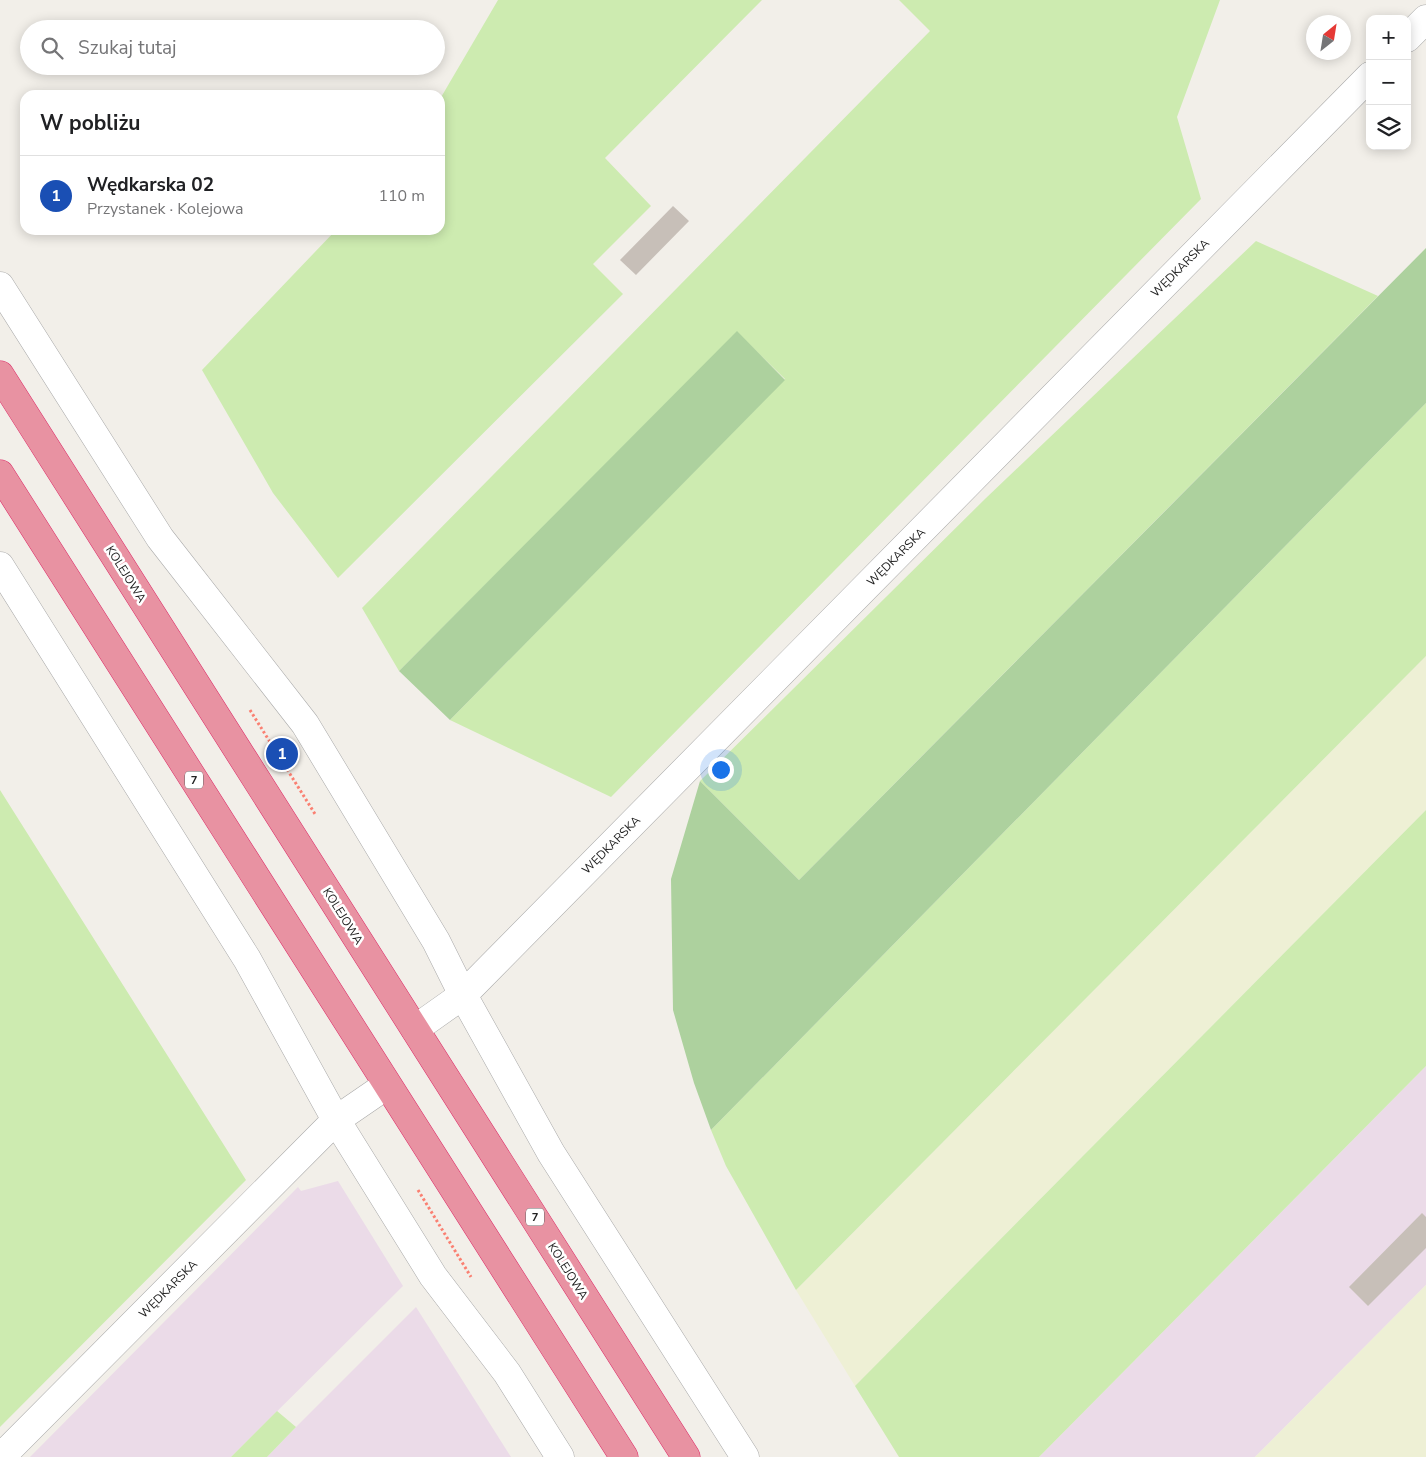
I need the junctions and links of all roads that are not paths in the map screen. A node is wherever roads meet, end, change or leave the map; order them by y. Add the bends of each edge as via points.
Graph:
1 (1426, 19) edge
2 (1411, 34) edge
3 (1366, 80) edge
4 (0, 286) edge
5 (0, 375) edge
6 (0, 474) edge
7 (0, 566) edge
8 (463, 995) junction
9 (415, 1029) junction
10 (387, 1085) junction
11 (336, 1120) junction
12 (1, 1457) edge
13 (560, 1457) edge
14 (624, 1457) edge
15 (686, 1457) edge
16 (745, 1457) edge

1 - 2 street
3 - 8 street, WĘDKARSKA
4 - 8 street via 160,538 305,724 436,941
5 - 9 highway, KOLEJOWA / 7
6 - 10 highway, 7
7 - 11 street via 247,959
8 - 9 street, WĘDKARSKA
8 - 16 street via 551,1152
9 - 15 highway, KOLEJOWA / 7
10 - 11 street, WĘDKARSKA
10 - 14 highway, 7
11 - 12 street, WĘDKARSKA
11 - 13 street via 433,1276 506,1373

